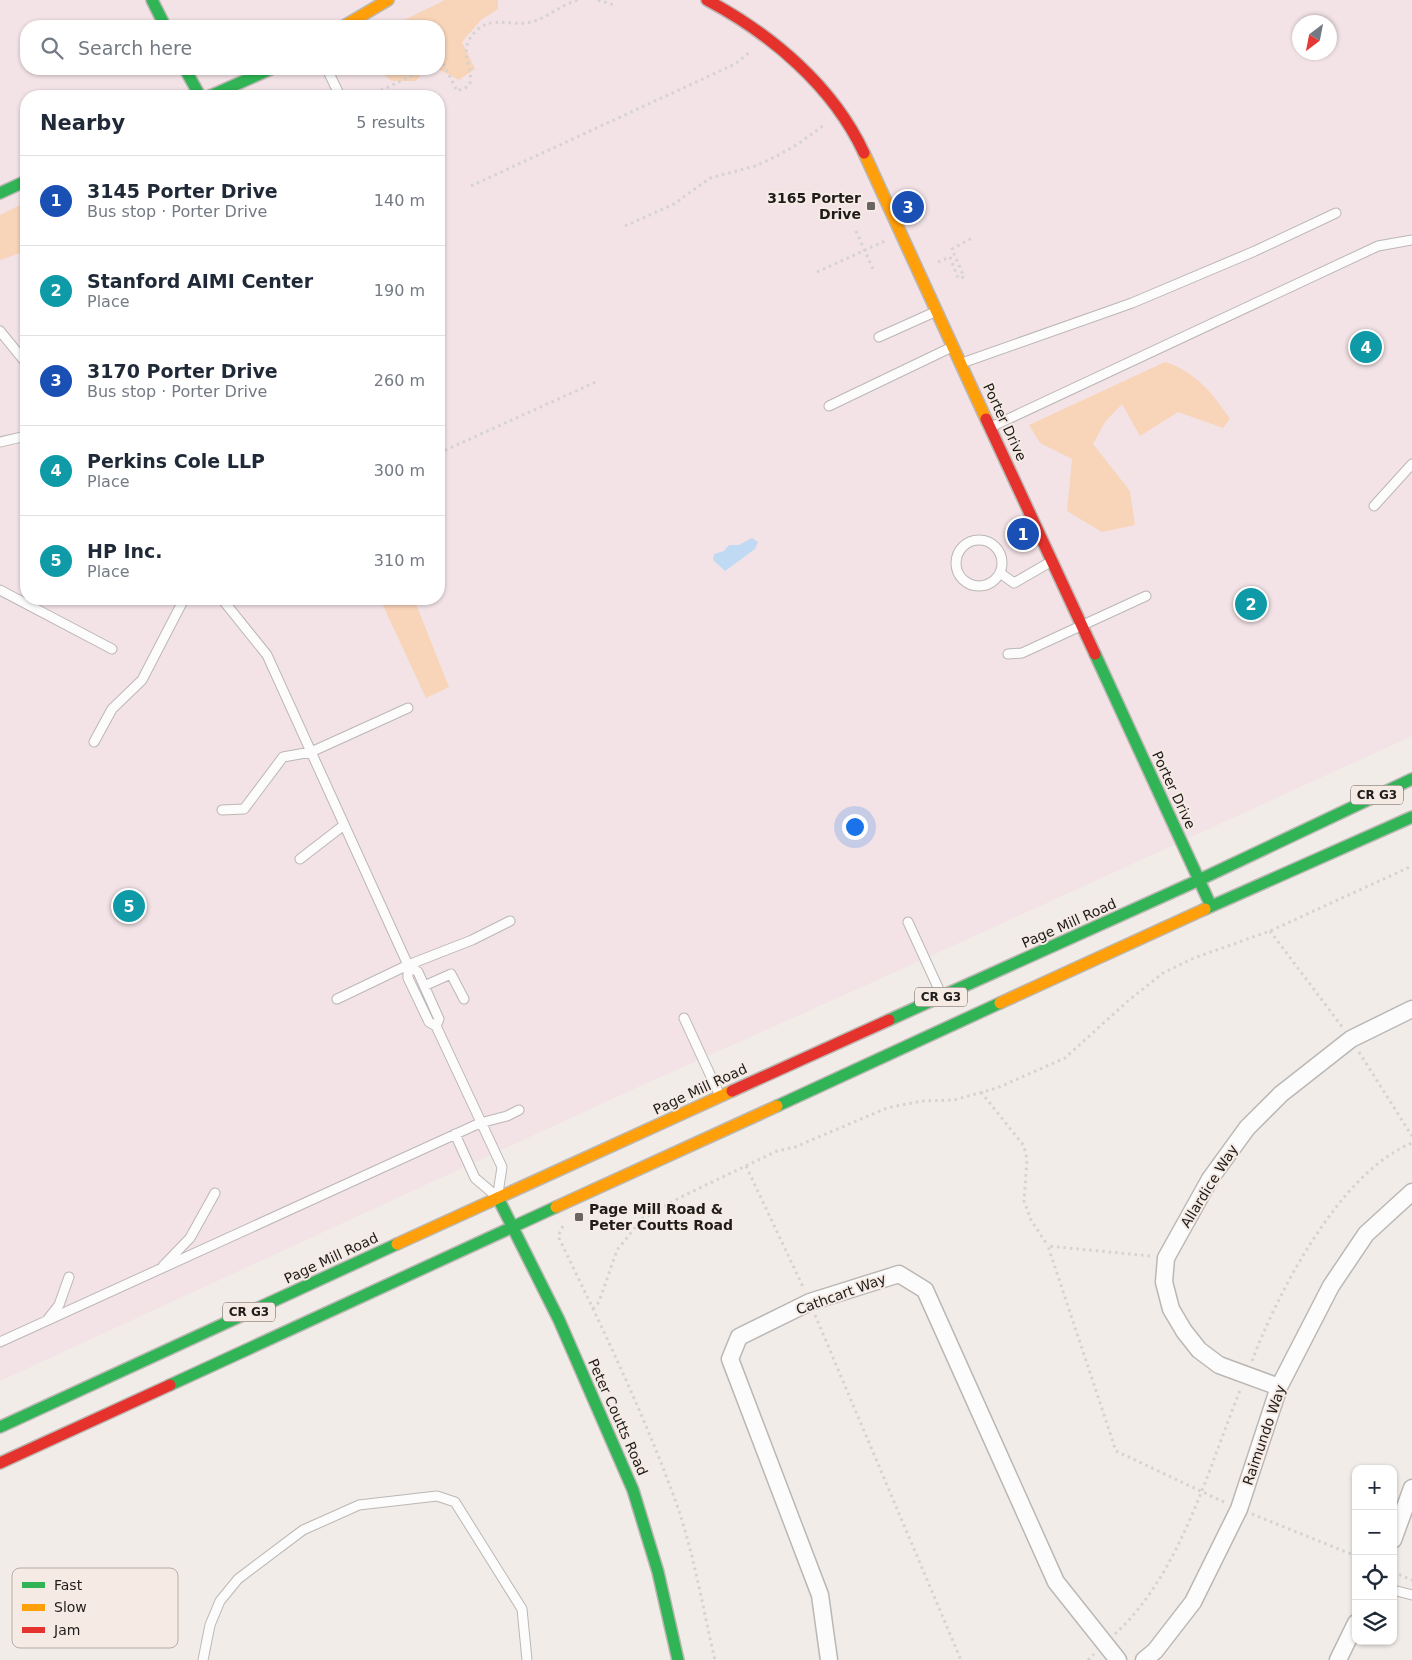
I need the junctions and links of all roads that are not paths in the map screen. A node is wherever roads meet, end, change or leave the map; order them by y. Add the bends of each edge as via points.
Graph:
1 (152, 0) edge
2 (388, 0) edge
3 (707, 0) edge
4 (162, 20) edge
5 (354, 20) edge
6 (188, 75) edge
7 (258, 75) edge
8 (331, 75) edge
9 (197, 90) edge
10 (224, 90) edge
11 (337, 90) edge
12 (20, 184) edge
13 (0, 193) edge
14 (1336, 213) dead end
15 (1411, 242) edge
16 (938, 311) junction
17 (0, 331) edge
18 (878, 338) dead end
19 (954, 346) junction
20 (20, 356) edge
21 (962, 363) junction
22 (828, 406) dead end
23 (991, 427) junction
24 (20, 437) edge
25 (0, 442) edge
26 (1412, 464) edge
27 (1374, 506) dead end
28 (1052, 561) junction
29 (1000, 573) junction
30 (0, 590) edge
31 (1146, 596) dead end
32 (20, 601) edge
33 (28, 605) edge
34 (181, 605) edge
35 (227, 605) edge
36 (1082, 626) junction
37 (112, 649) dead end
38 (1008, 654) dead end
39 (408, 708) dead end
40 (94, 742) dead end
41 (311, 752) junction
42 (1412, 779) edge
43 (222, 810) dead end
44 (1412, 817) edge
45 (344, 825) junction
46 (300, 859) dead end
47 (1199, 880) junction
48 (1211, 906) junction
49 (510, 921) dead end
50 (908, 922) dead end
51 (408, 965) junction
52 (424, 986) junction
53 (942, 996) junction
54 (337, 999) dead end
55 (464, 999) dead end
56 (1412, 1009) edge
57 (684, 1018) dead end
58 (436, 1026) junction
59 (720, 1096) junction
60 (519, 1110) dead end
61 (480, 1123) junction
62 (455, 1134) junction
63 (1412, 1192) edge
64 (215, 1193) dead end
65 (498, 1198) junction
66 (512, 1229) junction
67 (153, 1272) junction
68 (69, 1277) dead end
69 (46, 1321) junction
70 (0, 1342) edge
71 (1279, 1387) junction
72 (0, 1427) edge
73 (0, 1463) edge
74 (1412, 1488) edge
75 (1397, 1529) edge
76 (1397, 1591) edge
77 (1412, 1595) edge
78 (1352, 1631) edge
79 (203, 1660) edge
80 (527, 1660) edge
81 (678, 1660) edge
82 (829, 1660) edge
83 (1118, 1660) edge
84 (1144, 1660) edge
85 (1338, 1660) edge

1 - 4 main road
2 - 5 main road
3 - 16 main road, Porter Drive via 741,18 793,60 844,120 862,148
6 - 9 main road
7 - 10 main road
8 - 11 lane
12 - 13 main road
14 - 21 lane via 1255,252 1132,303
15 - 23 lane via 1378,246
16 - 18 lane
16 - 19 main road, Porter Drive
17 - 20 lane
19 - 21 main road, Porter Drive
19 - 22 lane
21 - 23 main road, Porter Drive
23 - 28 main road, Porter Drive
24 - 25 lane
26 - 27 lane
28 - 29 lane via 1014,583
28 - 36 main road, Porter Drive
29 - 29 lane via 1002,558 986,541 971,541 960,551 957,570 969,584 987,585
30 - 32 lane
31 - 36 lane
33 - 37 lane
34 - 40 lane via 142,680 112,708
35 - 41 lane via 266,655
36 - 38 lane via 1022,653
36 - 47 main road, Porter Drive
39 - 41 lane
41 - 43 lane via 283,757 244,809
41 - 45 lane
42 - 47 main road, Page Mill Road / CR G3
44 - 48 main road, CR G3
45 - 46 lane
45 - 51 lane
47 - 48 main road, Porter Drive
47 - 53 main road, Page Mill Road / CR G3
48 - 66 main road, CR G3
49 - 51 lane
50 - 53 lane
51 - 52 lane via 418,972
51 - 54 lane
51 - 58 lane via 408,978 429,1022
52 - 55 lane via 451,974
52 - 58 lane via 439,1019
53 - 59 main road, Page Mill Road / CR G3
56 - 71 street, Allardice Way via 1351,1039 1281,1094 1247,1128 1210,1179 1166,1258 1164,1282 1171,1309 1199,1350 1218,1364
57 - 59 lane
58 - 61 lane
59 - 65 main road, Page Mill Road / CR G3
60 - 61 lane
61 - 62 lane
61 - 65 lane via 502,1167
62 - 65 lane via 475,1178
62 - 67 lane
63 - 71 street, Raimundo Way via 1366,1234 1331,1286
64 - 67 lane via 190,1238
65 - 66 main road, Peter Coutts Road
65 - 72 main road, Page Mill Road / CR G3
66 - 73 main road, CR G3
66 - 81 main road, Peter Coutts Road via 559,1320 633,1490 658,1572
67 - 69 lane
68 - 69 lane via 59,1306
69 - 70 lane
71 - 84 street, Raimundo Way via 1239,1509 1193,1602 1155,1651
74 - 75 street
76 - 77 lane
78 - 85 street
79 - 80 lane via 210,1625 220,1601 238,1579 303,1530 359,1505 437,1496 455,1502 522,1609
82 - 83 street, Cathcart Way via 820,1595 730,1359 739,1337 810,1302 899,1274 925,1290 1056,1582

